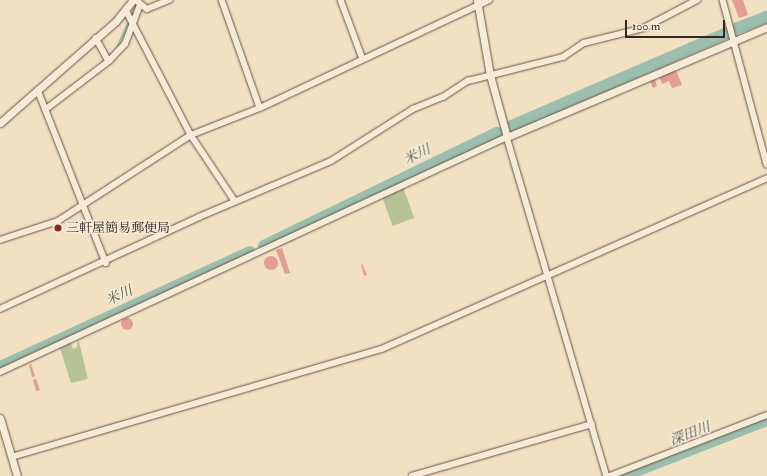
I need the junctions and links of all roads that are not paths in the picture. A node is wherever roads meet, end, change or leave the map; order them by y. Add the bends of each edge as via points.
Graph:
1 (134, 0) edge
2 (169, 0) edge
3 (222, 0) edge
4 (341, 0) edge
5 (489, 0) edge
6 (697, 0) edge
7 (723, 0) edge
8 (477, 2) edge
9 (140, 5) junction
10 (126, 10) junction
11 (134, 25) junction
12 (767, 27) edge
13 (96, 38) junction
14 (736, 40) junction
15 (362, 59) junction
16 (110, 61) junction
17 (490, 75) junction
18 (38, 90) junction
19 (260, 108) junction
20 (46, 110) junction
21 (0, 123) edge
22 (191, 135) junction
23 (506, 137) junction
24 (765, 150) edge
25 (767, 164) edge
26 (767, 178) edge
27 (235, 201) junction
28 (82, 206) junction
29 (0, 240) edge
30 (106, 263) junction
31 (549, 276) junction
32 (0, 309) edge
33 (0, 372) edge
34 (767, 415) edge
35 (0, 418) edge
36 (592, 424) junction
37 (12, 457) junction
38 (17, 476) edge
39 (412, 476) edge
40 (609, 476) edge

1 - 9 street
1 - 10 street
2 - 9 street via 147,9
3 - 19 street
4 - 15 street
5 - 8 street
6 - 17 street via 631,33 584,43 563,57
7 - 14 street
8 - 15 street
8 - 17 street
9 - 11 street
10 - 11 street
10 - 13 street
11 - 16 street via 120,51
11 - 22 street
12 - 14 street
13 - 16 street
13 - 18 street
14 - 23 street
14 - 24 street
15 - 19 street
16 - 20 street
17 - 23 street
17 - 27 street via 468,81 444,97 414,109 331,161
18 - 20 street
18 - 21 street
19 - 22 street
20 - 28 street
22 - 27 street
22 - 28 street
23 - 31 street
23 - 33 street
24 - 25 street
26 - 31 street
27 - 30 street
28 - 29 street via 58,221
28 - 30 street
30 - 32 street
31 - 36 street
31 - 37 street via 382,348
34 - 40 street
35 - 37 street
36 - 39 street
36 - 40 street
37 - 38 street

